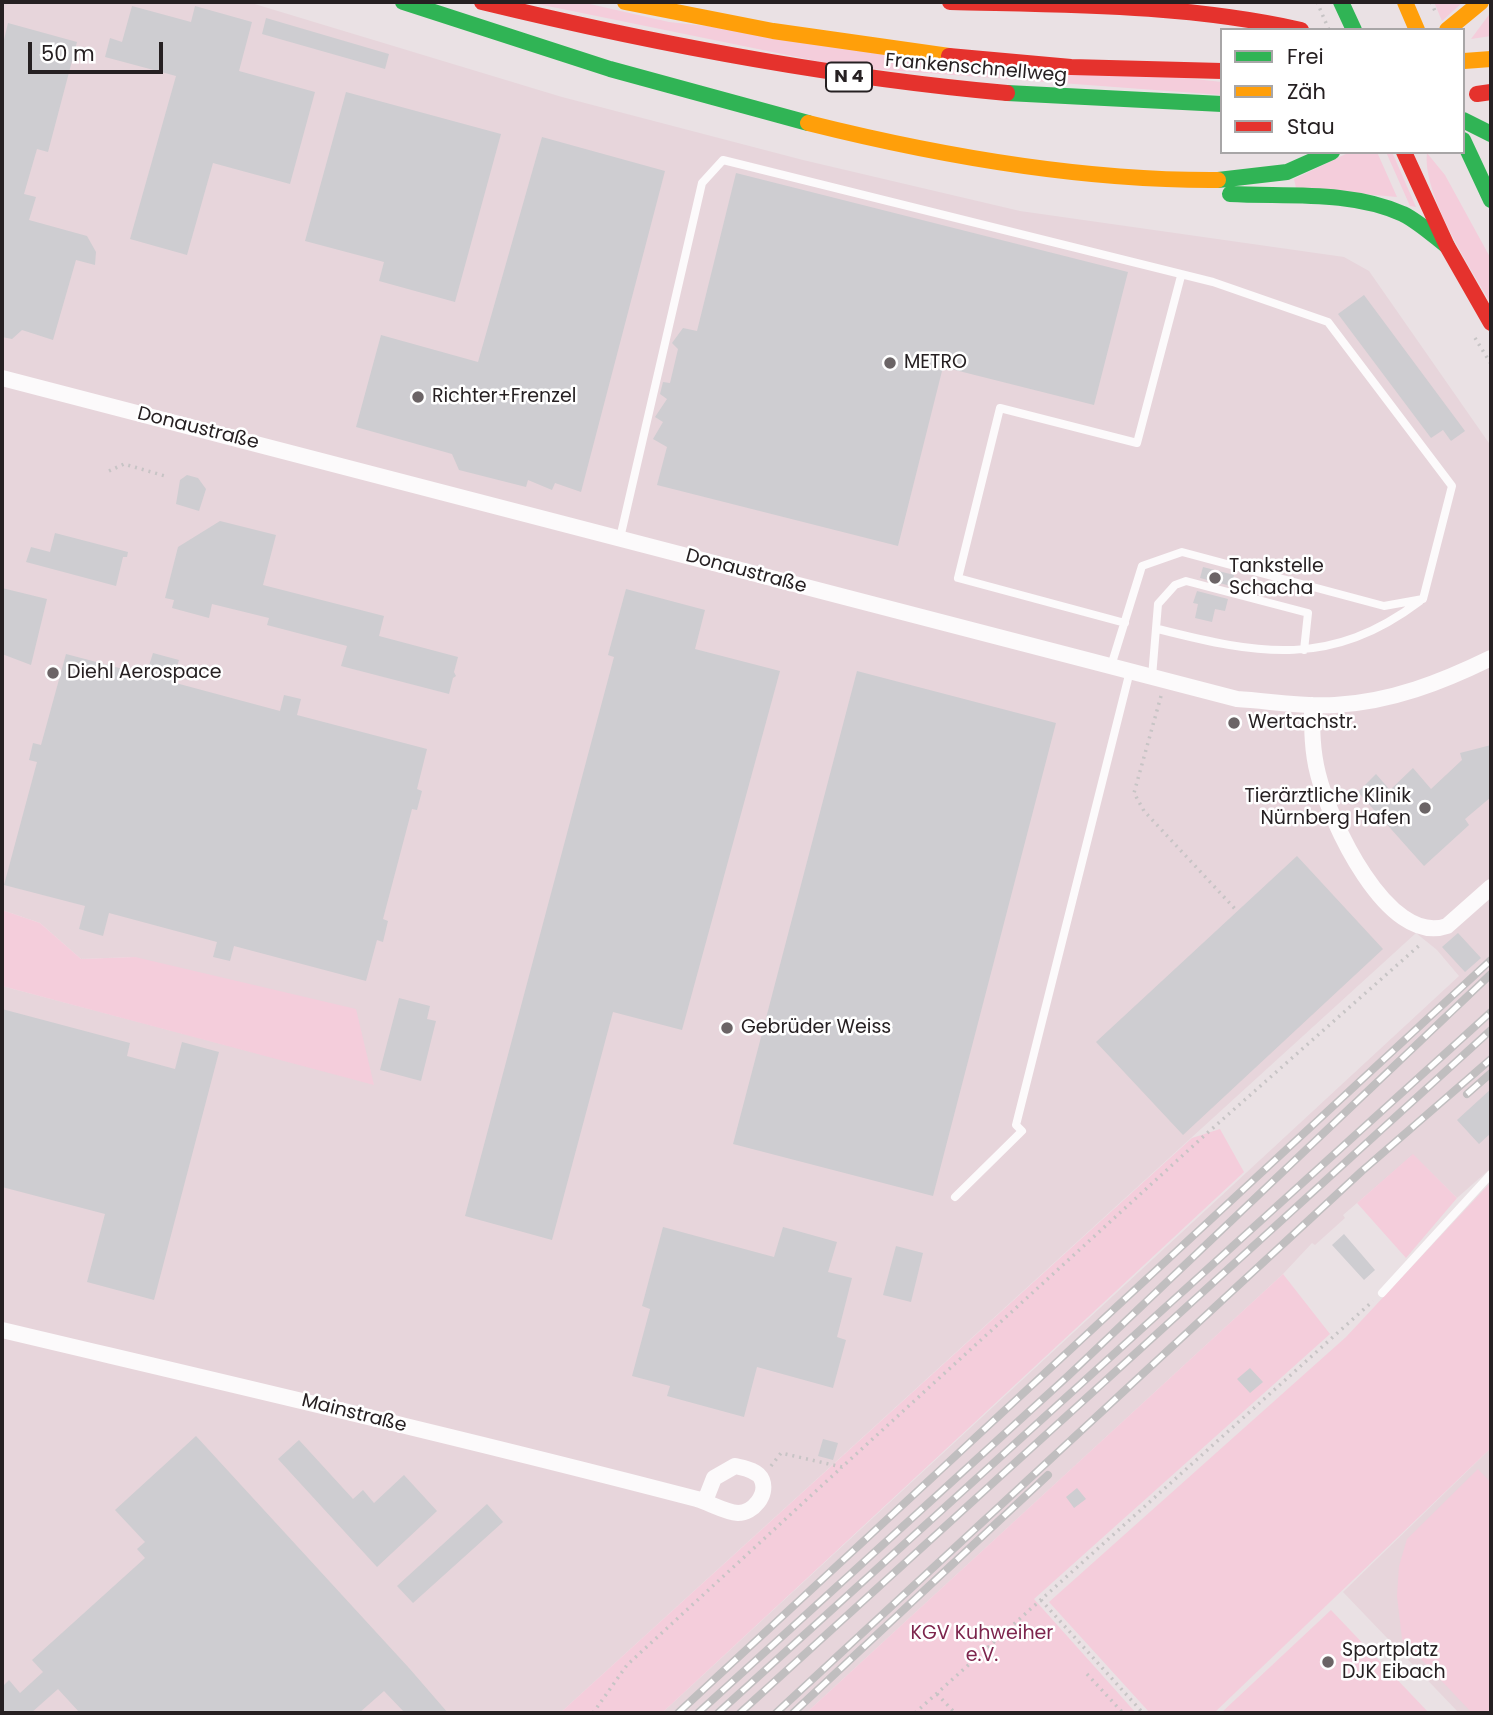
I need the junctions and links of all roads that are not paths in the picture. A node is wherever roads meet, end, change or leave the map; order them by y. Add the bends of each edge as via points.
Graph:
1 (403, 2) edge
2 (482, 2) edge
3 (625, 2) edge
4 (950, 2) edge
5 (1341, 2) edge
6 (1405, 2) edge
7 (1481, 2) edge
8 (1221, 4) edge
9 (1296, 28) edge
10 (1353, 28) edge
11 (1415, 28) edge
12 (1449, 28) edge
13 (1491, 59) edge
14 (1465, 61) edge
15 (1220, 71) edge
16 (1220, 104) edge
17 (1465, 121) edge
18 (1491, 134) edge
19 (1465, 144) edge
20 (1328, 154) edge
21 (1405, 154) edge
22 (1131, 175) junction
23 (1491, 200) edge
24 (1447, 246) junction
25 (1181, 276) junction
26 (1491, 323) edge
27 (2, 378) edge
28 (620, 538) junction
29 (1423, 599) junction
30 (1125, 623) junction
31 (1158, 629) junction
32 (1304, 650) junction
33 (1491, 658) edge
34 (1111, 666) junction
35 (1130, 671) junction
36 (1159, 679) junction
37 (1312, 705) junction
38 (1491, 887) edge
39 (1491, 1174) edge
40 (955, 1197) dead end
41 (1382, 1293) road end
42 (2, 1330) edge
43 (705, 1501) junction

1 - 22 main road via 636,77 776,116 924,149
2 - 16 main road, Frankenschnellweg / N 4 via 750,62 865,80 1027,97
3 - 15 main road, Frankenschnellweg / N 4 via 762,30 911,52 1038,65
4 - 8 main road
5 - 10 main road
6 - 11 main road
7 - 12 main road
8 - 9 main road
13 - 14 main road
17 - 18 main road
19 - 23 main road
20 - 22 main road via 1296,169 1259,178
21 - 24 main road
22 - 24 main road via 1225,194 1378,206 1403,214
24 - 26 main road
25 - 28 lane via 723,160 702,183
25 - 29 lane via 1213,282 1328,322 1452,486
25 - 30 lane via 1137,443 1000,408 958,578
27 - 28 street, Donaustraße
28 - 34 street, Donaustraße
29 - 30 lane via 1384,606 1182,552 1142,566
29 - 32 lane via 1369,634
30 - 34 lane
31 - 32 lane via 1235,647
31 - 32 lane via 1158,604 1175,585 1186,581 1308,613
31 - 36 lane
33 - 37 street, Donaustraße via 1406,693 1348,704
34 - 35 street, Donaustraße
35 - 36 street, Donaustraße
35 - 40 lane via 1016,1125 1022,1131
36 - 37 street, Donaustraße via 1237,699
37 - 38 street via 1311,743 1318,777 1342,838 1392,909 1420,926 1438,929
39 - 41 lane
42 - 43 street, Mainstraße
43 - 43 street via 737,1513 750,1510 759,1502 762,1479 734,1466 714,1478

